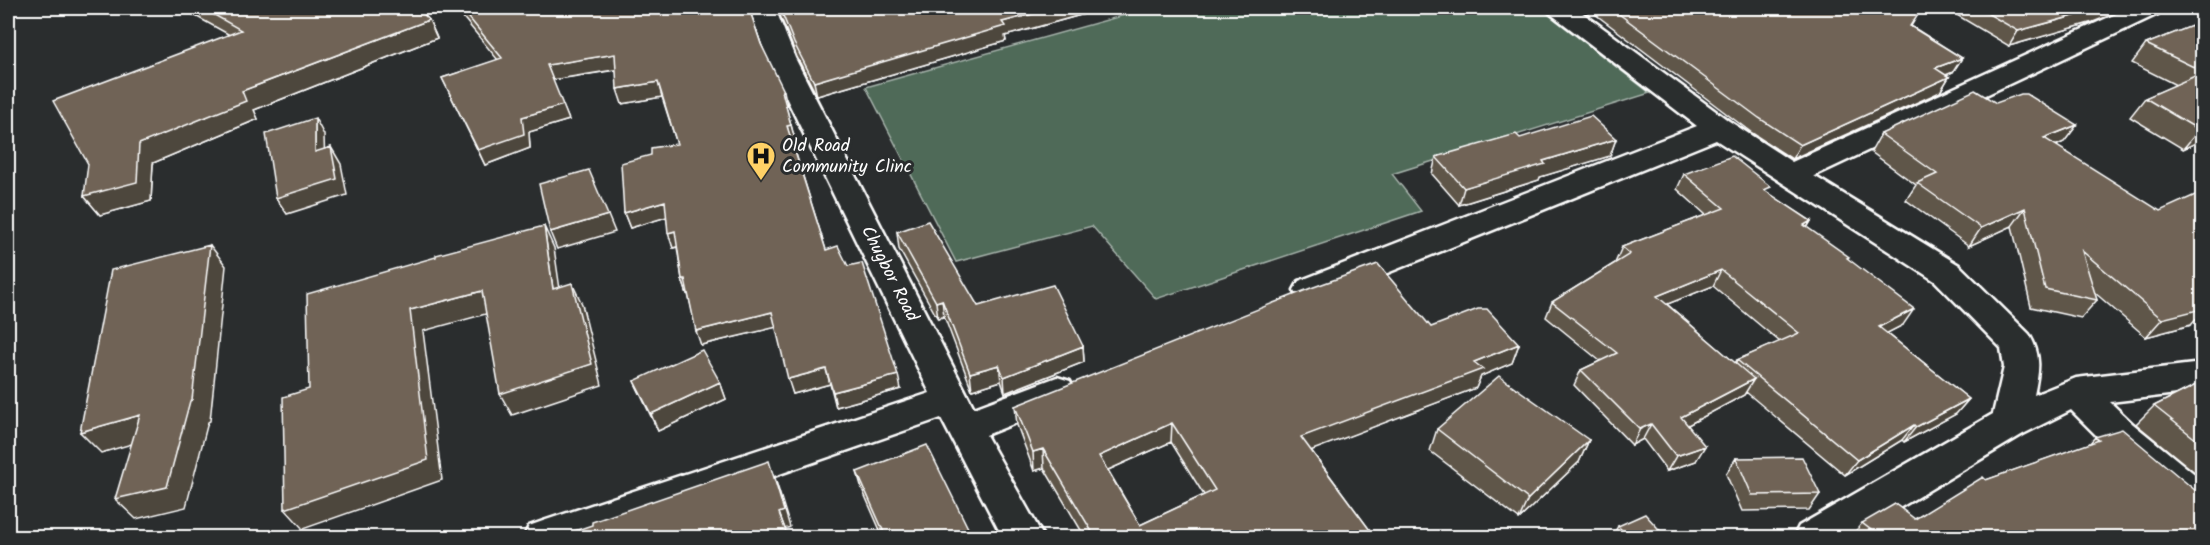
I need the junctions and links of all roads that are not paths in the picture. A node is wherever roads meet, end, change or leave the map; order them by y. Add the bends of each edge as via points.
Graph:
1 (762, 8) edge
2 (1560, 8) edge
3 (2149, 8) edge
4 (1719, 128) junction
5 (1790, 175) junction
6 (1285, 300) edge
7 (2202, 377) edge
8 (1085, 380) edge
9 (2076, 392) junction
10 (957, 414) junction
11 (2010, 423) junction
12 (2202, 503) edge
13 (543, 537) edge
14 (1023, 537) edge
15 (1813, 537) edge

1 - 10 street, Chugbor Road via 781,58
2 - 4 street
3 - 5 street
4 - 5 street
4 - 6 street
5 - 11 street via 1947,273 2017,343 2022,367
7 - 9 street
8 - 10 street
9 - 11 street
9 - 12 street via 2120,435
10 - 13 street
10 - 14 street, Chugbor Road
11 - 15 street

